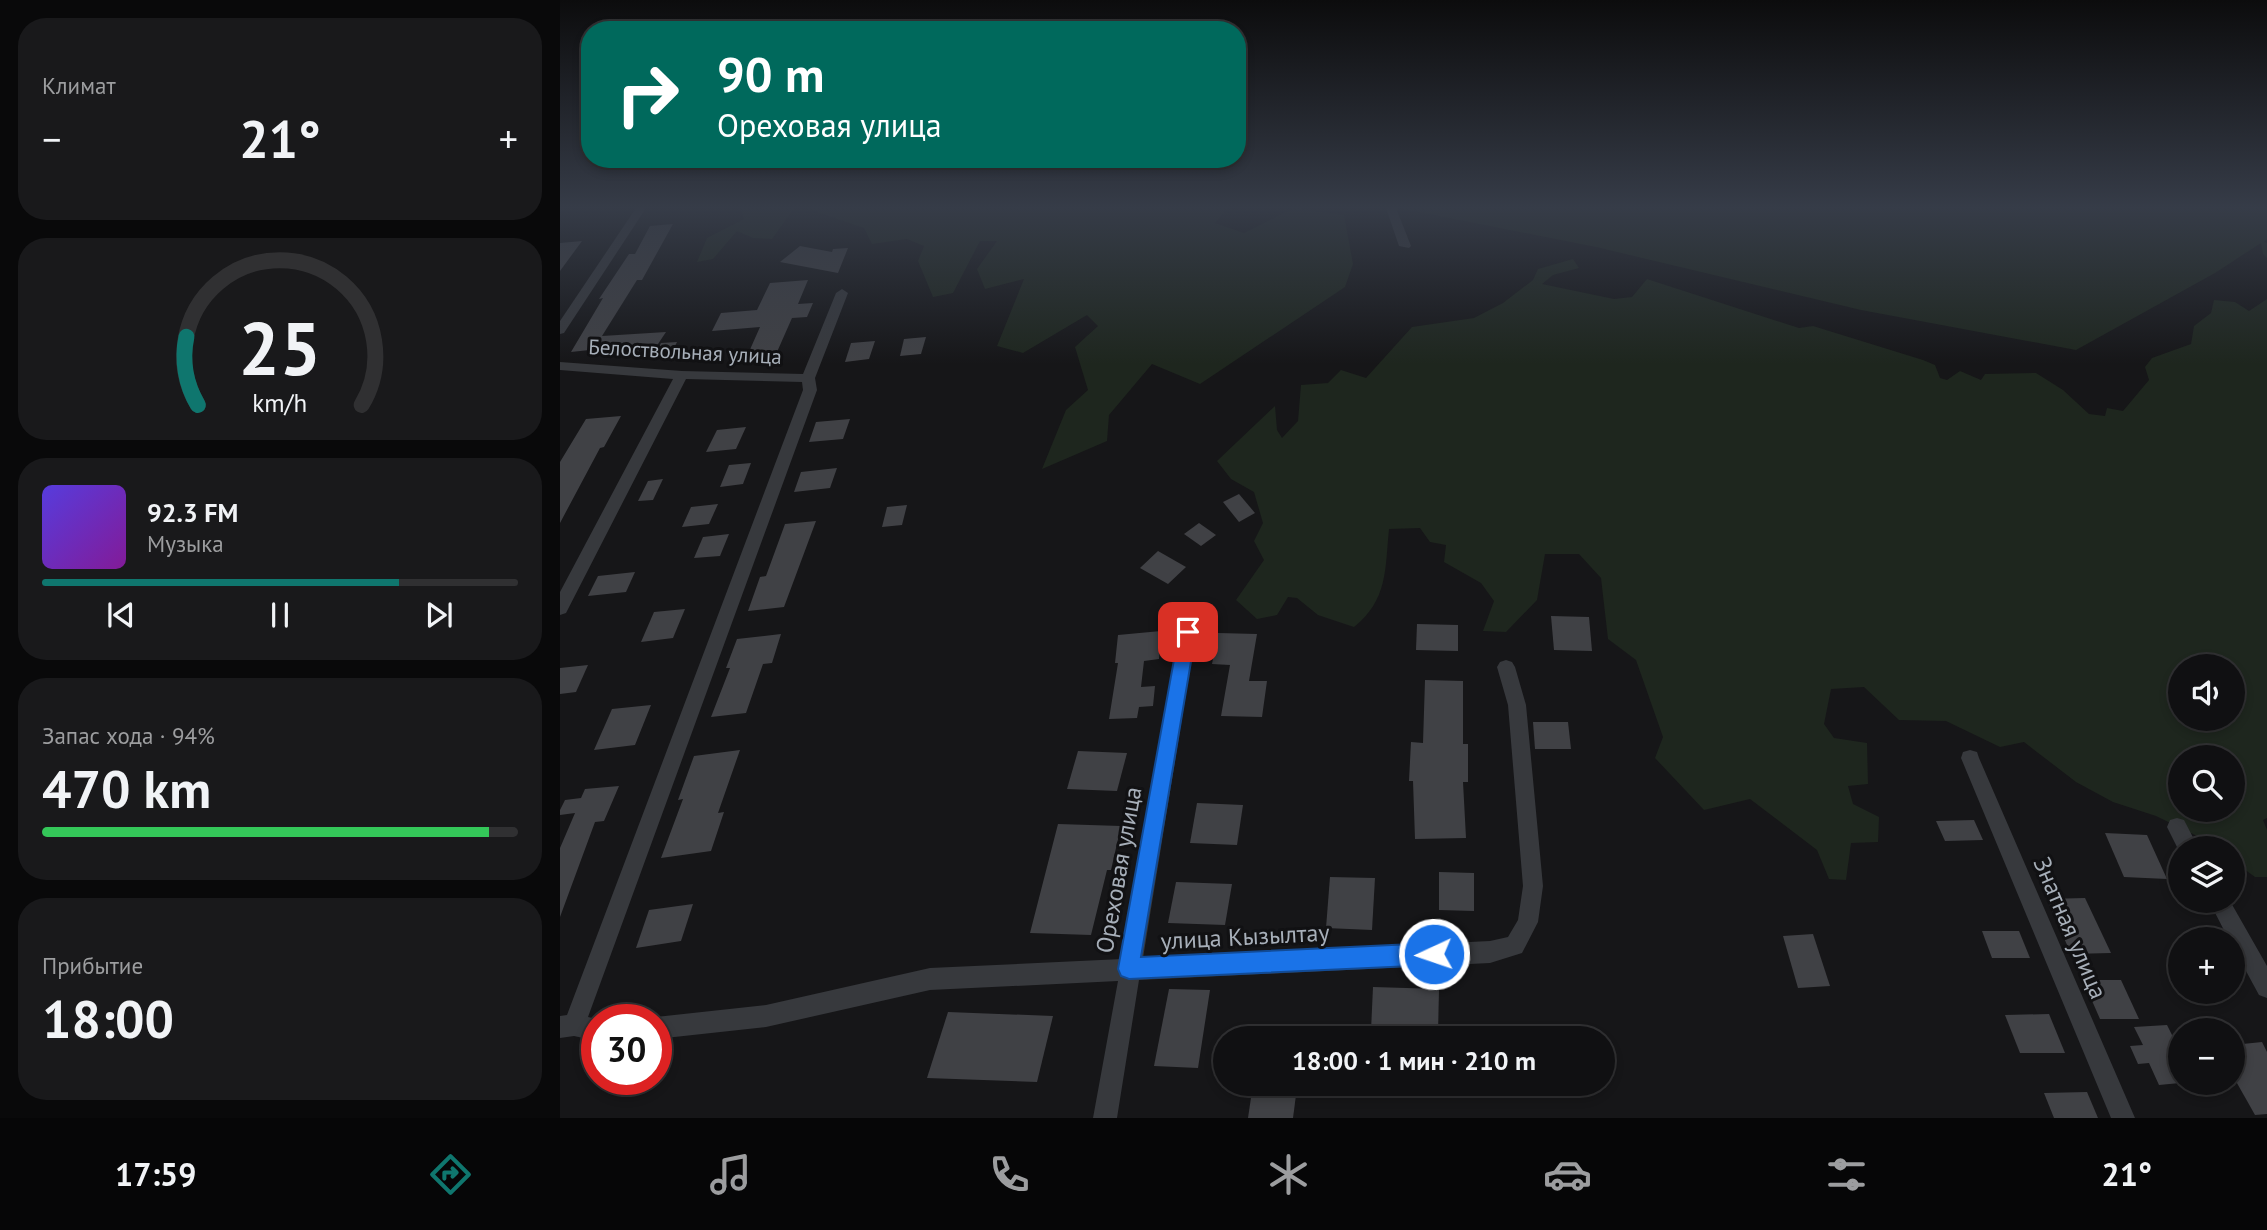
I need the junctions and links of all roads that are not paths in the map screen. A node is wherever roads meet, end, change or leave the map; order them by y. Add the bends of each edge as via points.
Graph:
1 (606, 260) edge
2 (842, 293) dead end
3 (560, 330) edge
4 (560, 366) edge
5 (681, 375) junction
6 (808, 379) junction
7 (560, 608) edge
8 (1188, 632) dead end
9 (1506, 667) dead end
10 (1970, 758) dead end
11 (2177, 827) dead end
12 (2182, 836) edge
13 (2226, 913) edge
14 (1129, 969) junction
15 (2267, 987) edge
16 (567, 1026) edge
17 (672, 1026) edge
18 (1105, 1118) edge
19 (2123, 1118) edge

1 - 3 street
2 - 6 street
4 - 5 street, Белоствольная улица
5 - 6 street, Белоствольная улица
5 - 7 street
6 - 16 street via 810,390
8 - 14 street, Ореховая улица
9 - 14 street, улица Кызылтау via 1517,705 1533,886 1528,922 1515,946 1490,951
10 - 19 street, Знатная улица
11 - 12 street
13 - 15 street
14 - 17 street, улица Кызылтау via 930,979 766,1016
14 - 18 street, Ореховая улица

